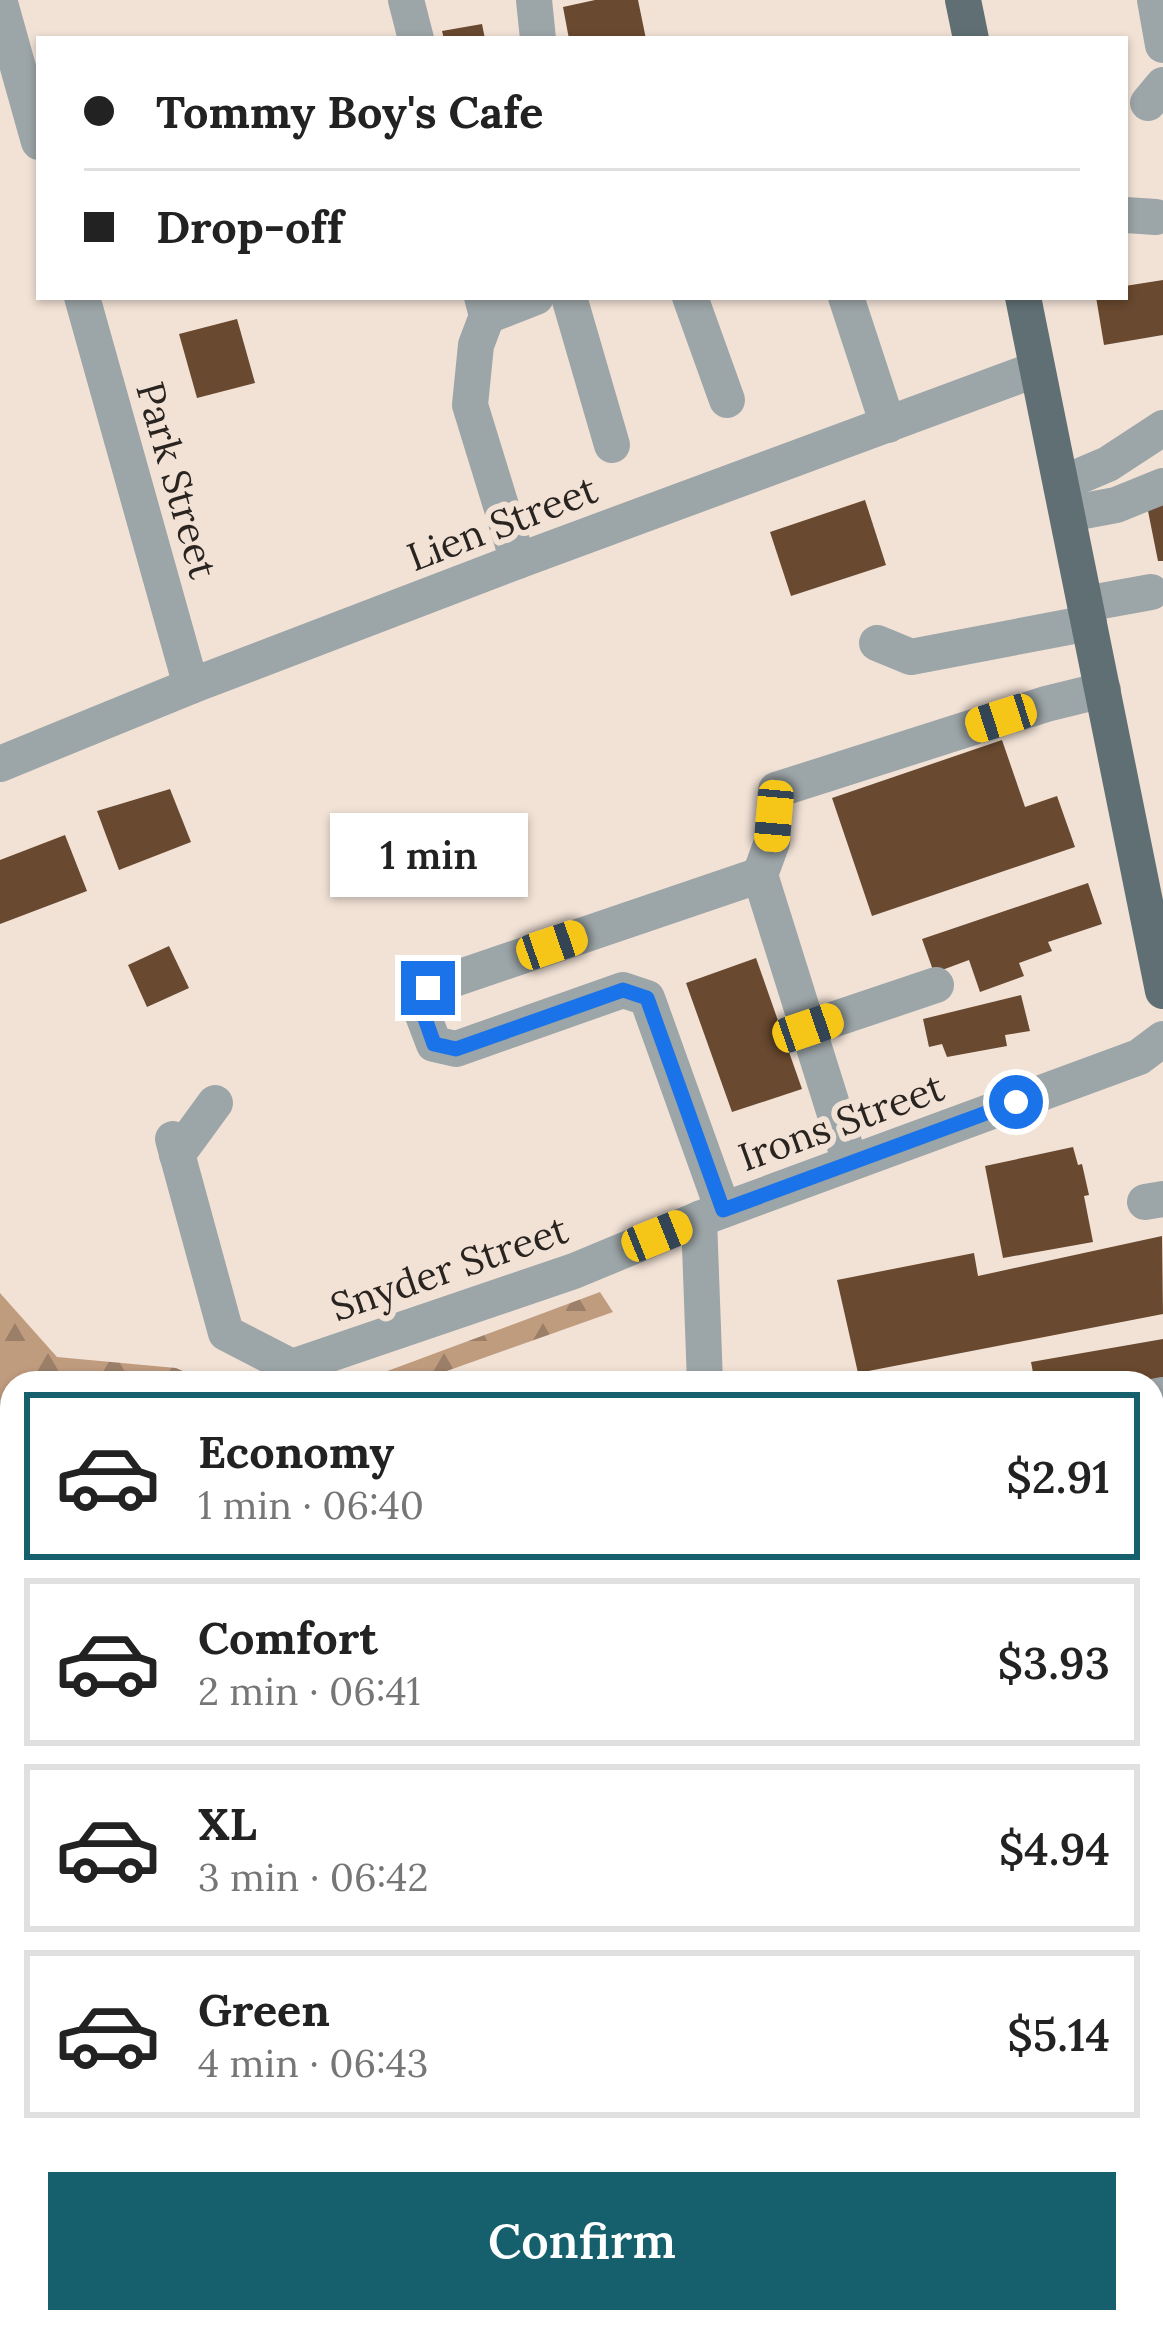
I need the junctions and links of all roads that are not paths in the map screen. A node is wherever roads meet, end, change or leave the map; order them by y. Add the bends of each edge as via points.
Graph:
1 (406, 0) edge
2 (534, 0) edge
3 (963, 0) edge
4 (1155, 0) edge
5 (0, 4) edge
6 (415, 36) edge
7 (538, 36) edge
8 (970, 36) edge
9 (1163, 45) edge
10 (36, 131) edge
11 (83, 300) edge
12 (519, 300) edge
13 (570, 300) edge
14 (691, 300) edge
15 (847, 300) edge
16 (1024, 300) edge
17 (485, 306) edge
18 (1037, 369) junction
19 (727, 400) dead end
20 (888, 425) junction
21 (1163, 428) edge
22 (612, 445) dead end
23 (1163, 486) edge
24 (1064, 499) junction
25 (518, 561) junction
26 (1151, 592) dead end
27 (1087, 613) junction
28 (877, 643) dead end
29 (191, 686) junction
30 (1103, 691) junction
31 (0, 764) edge
32 (760, 875) junction
33 (936, 985) dead end
34 (1163, 991) edge
35 (808, 1028) junction
36 (1163, 1039) edge
37 (215, 1103) dead end
38 (850, 1162) junction
39 (711, 1215) junction
40 (714, 1371) edge

1 - 6 street
2 - 7 street
3 - 8 main road
4 - 9 street
5 - 10 street
11 - 29 street, Park Street
12 - 17 street
13 - 22 street
14 - 19 street
15 - 20 street
16 - 18 main road
17 - 25 street via 470,405
18 - 20 street, Lien Street
18 - 24 main road
20 - 25 street, Lien Street
21 - 24 street
23 - 24 street via 1116,505
24 - 27 main road
25 - 29 street, Lien Street
26 - 27 street
27 - 28 street via 910,657
27 - 30 main road
29 - 31 street, Lien Street
30 - 32 street via 776,790
30 - 34 main road
32 - 35 street
32 - 39 street via 428,988 422,1010 434,1044 456,1049 623,990 647,998
33 - 35 street
35 - 38 street
36 - 38 street, Irons Street via 1139,1057
37 - 39 street, Snyder Street via 175,1147 226,1333 292,1367
38 - 39 street, Irons Street
39 - 40 street

